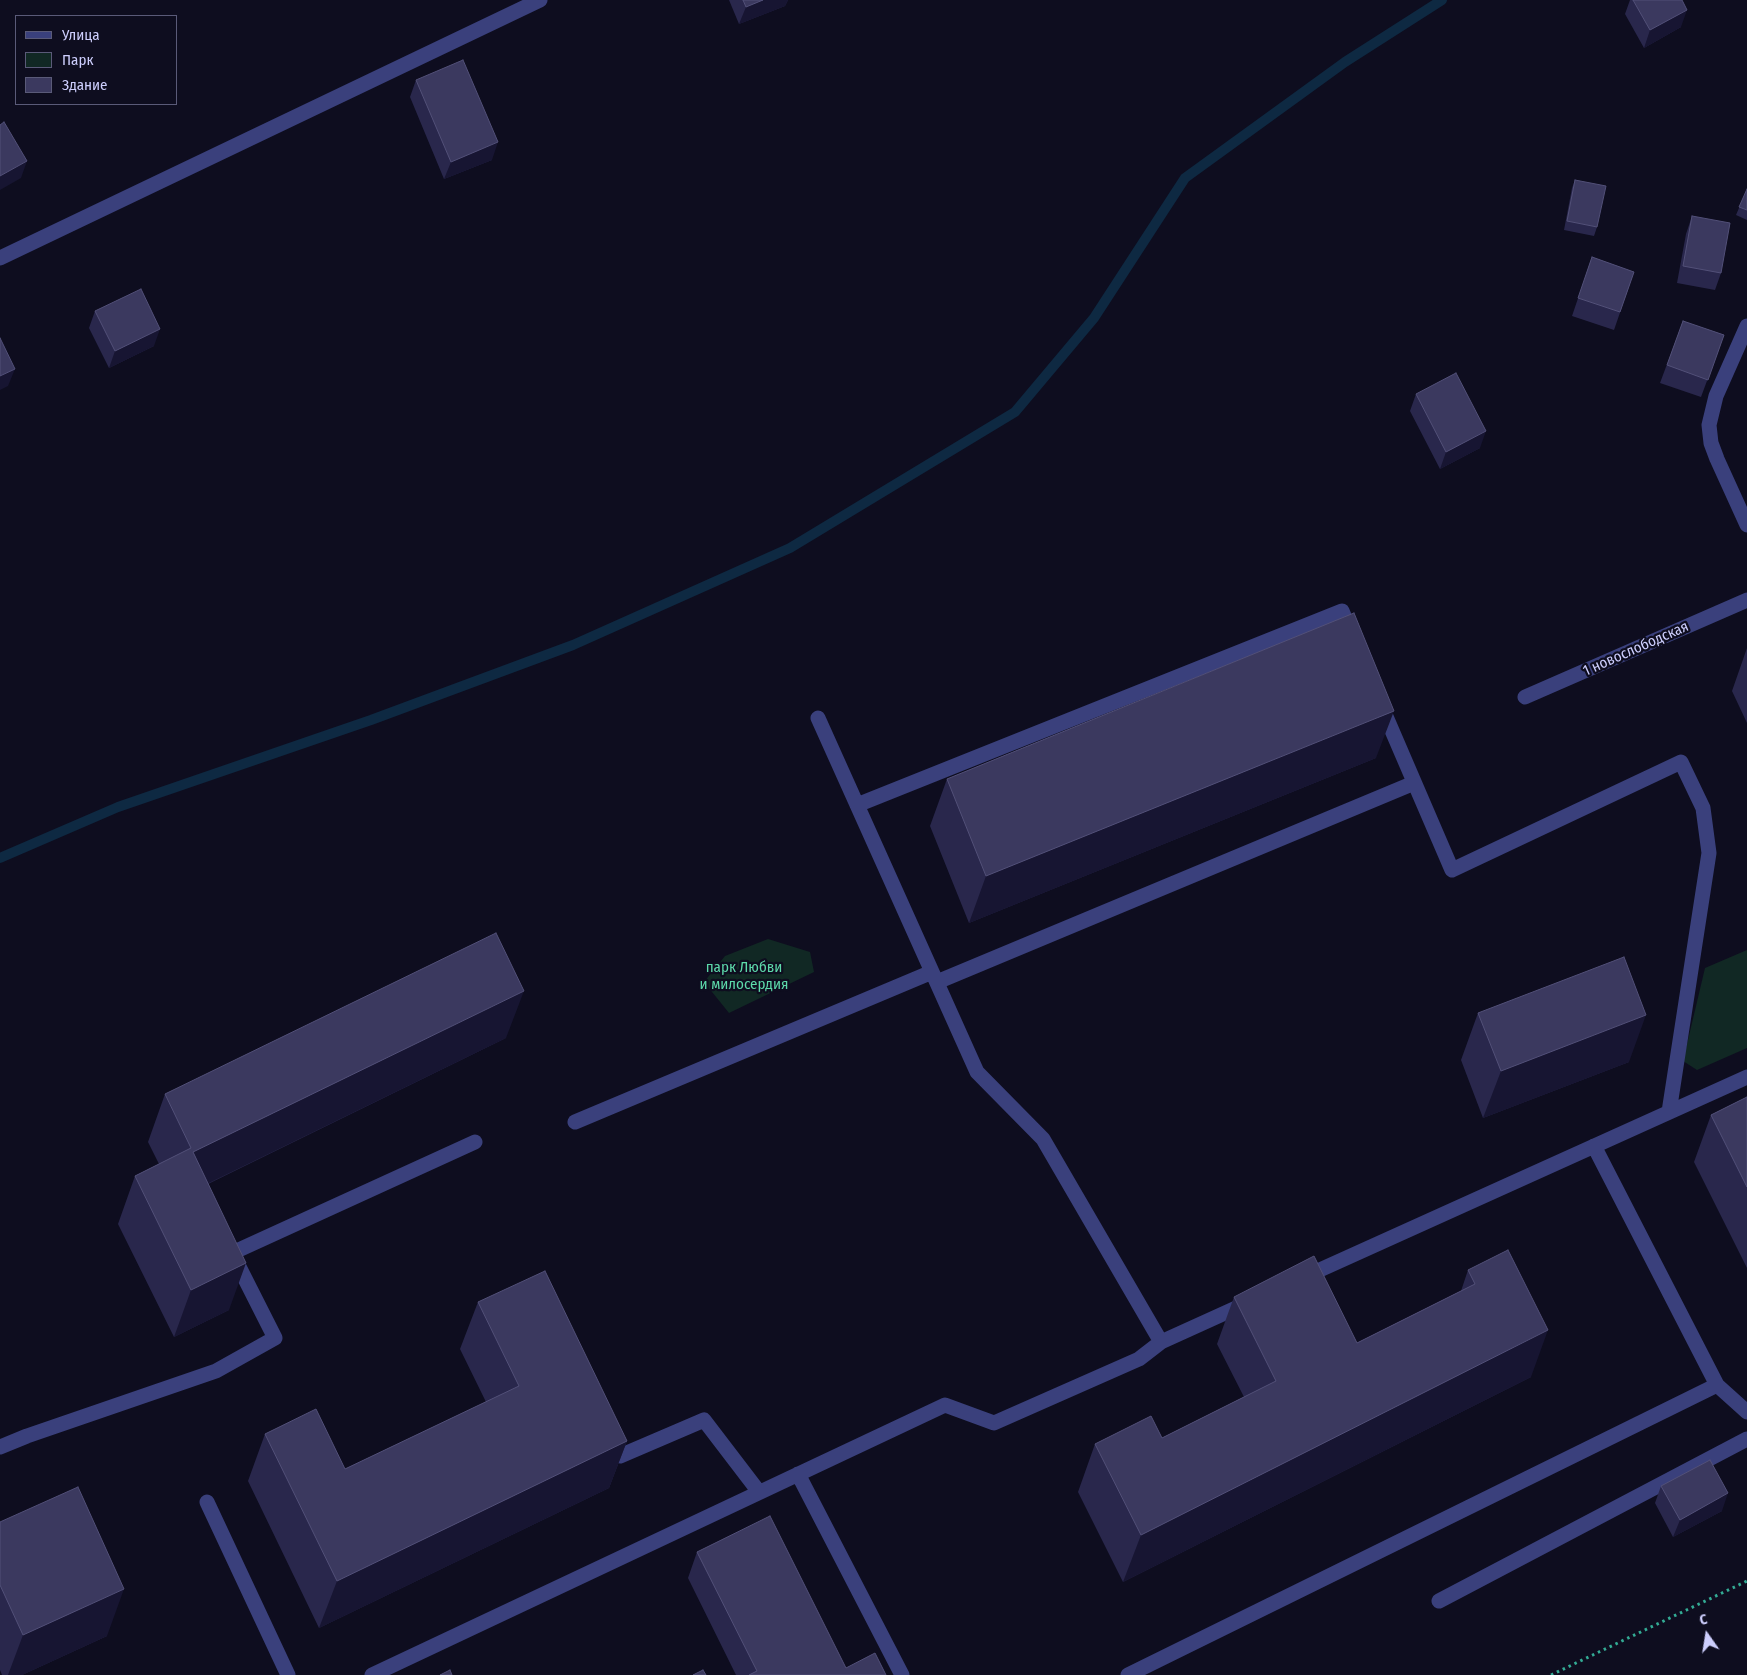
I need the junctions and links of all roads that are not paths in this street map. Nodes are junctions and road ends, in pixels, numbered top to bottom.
1 (540, 0) edge
2 (0, 258) edge
3 (1747, 326) edge
4 (1747, 525) edge
5 (1747, 600) edge
6 (1357, 647) edge
7 (1376, 692) edge
8 (1525, 697) dead end
9 (818, 718) dead end
10 (1414, 783) junction
11 (857, 805) junction
12 (935, 977) junction
13 (1747, 1077) edge
14 (1669, 1112) junction
15 (575, 1122) dead end
16 (476, 1142) dead end
17 (1594, 1146) junction
18 (1287, 1285) edge
19 (1260, 1297) edge
20 (1161, 1342) junction
21 (1717, 1385) junction
22 (1747, 1412) edge
23 (608, 1431) edge
24 (1747, 1439) edge
25 (0, 1447) edge
26 (798, 1474) junction
27 (759, 1492) junction
28 (207, 1502) dead end
29 (1439, 1602) dead end
30 (288, 1675) edge
31 (372, 1675) edge
32 (902, 1675) edge
33 (1128, 1675) edge

1 - 2 street
3 - 4 street
5 - 8 street, 1 новослободская
6 - 11 street
7 - 10 street
9 - 11 street
10 - 12 street
10 - 14 street
11 - 12 street
12 - 15 street
12 - 20 street
13 - 14 street
14 - 17 street
16 - 25 street
17 - 18 street
17 - 21 street
19 - 20 street
20 - 26 street
21 - 22 street
21 - 33 street
23 - 27 street
24 - 29 street
26 - 27 street
26 - 32 street
27 - 31 street
28 - 30 street

